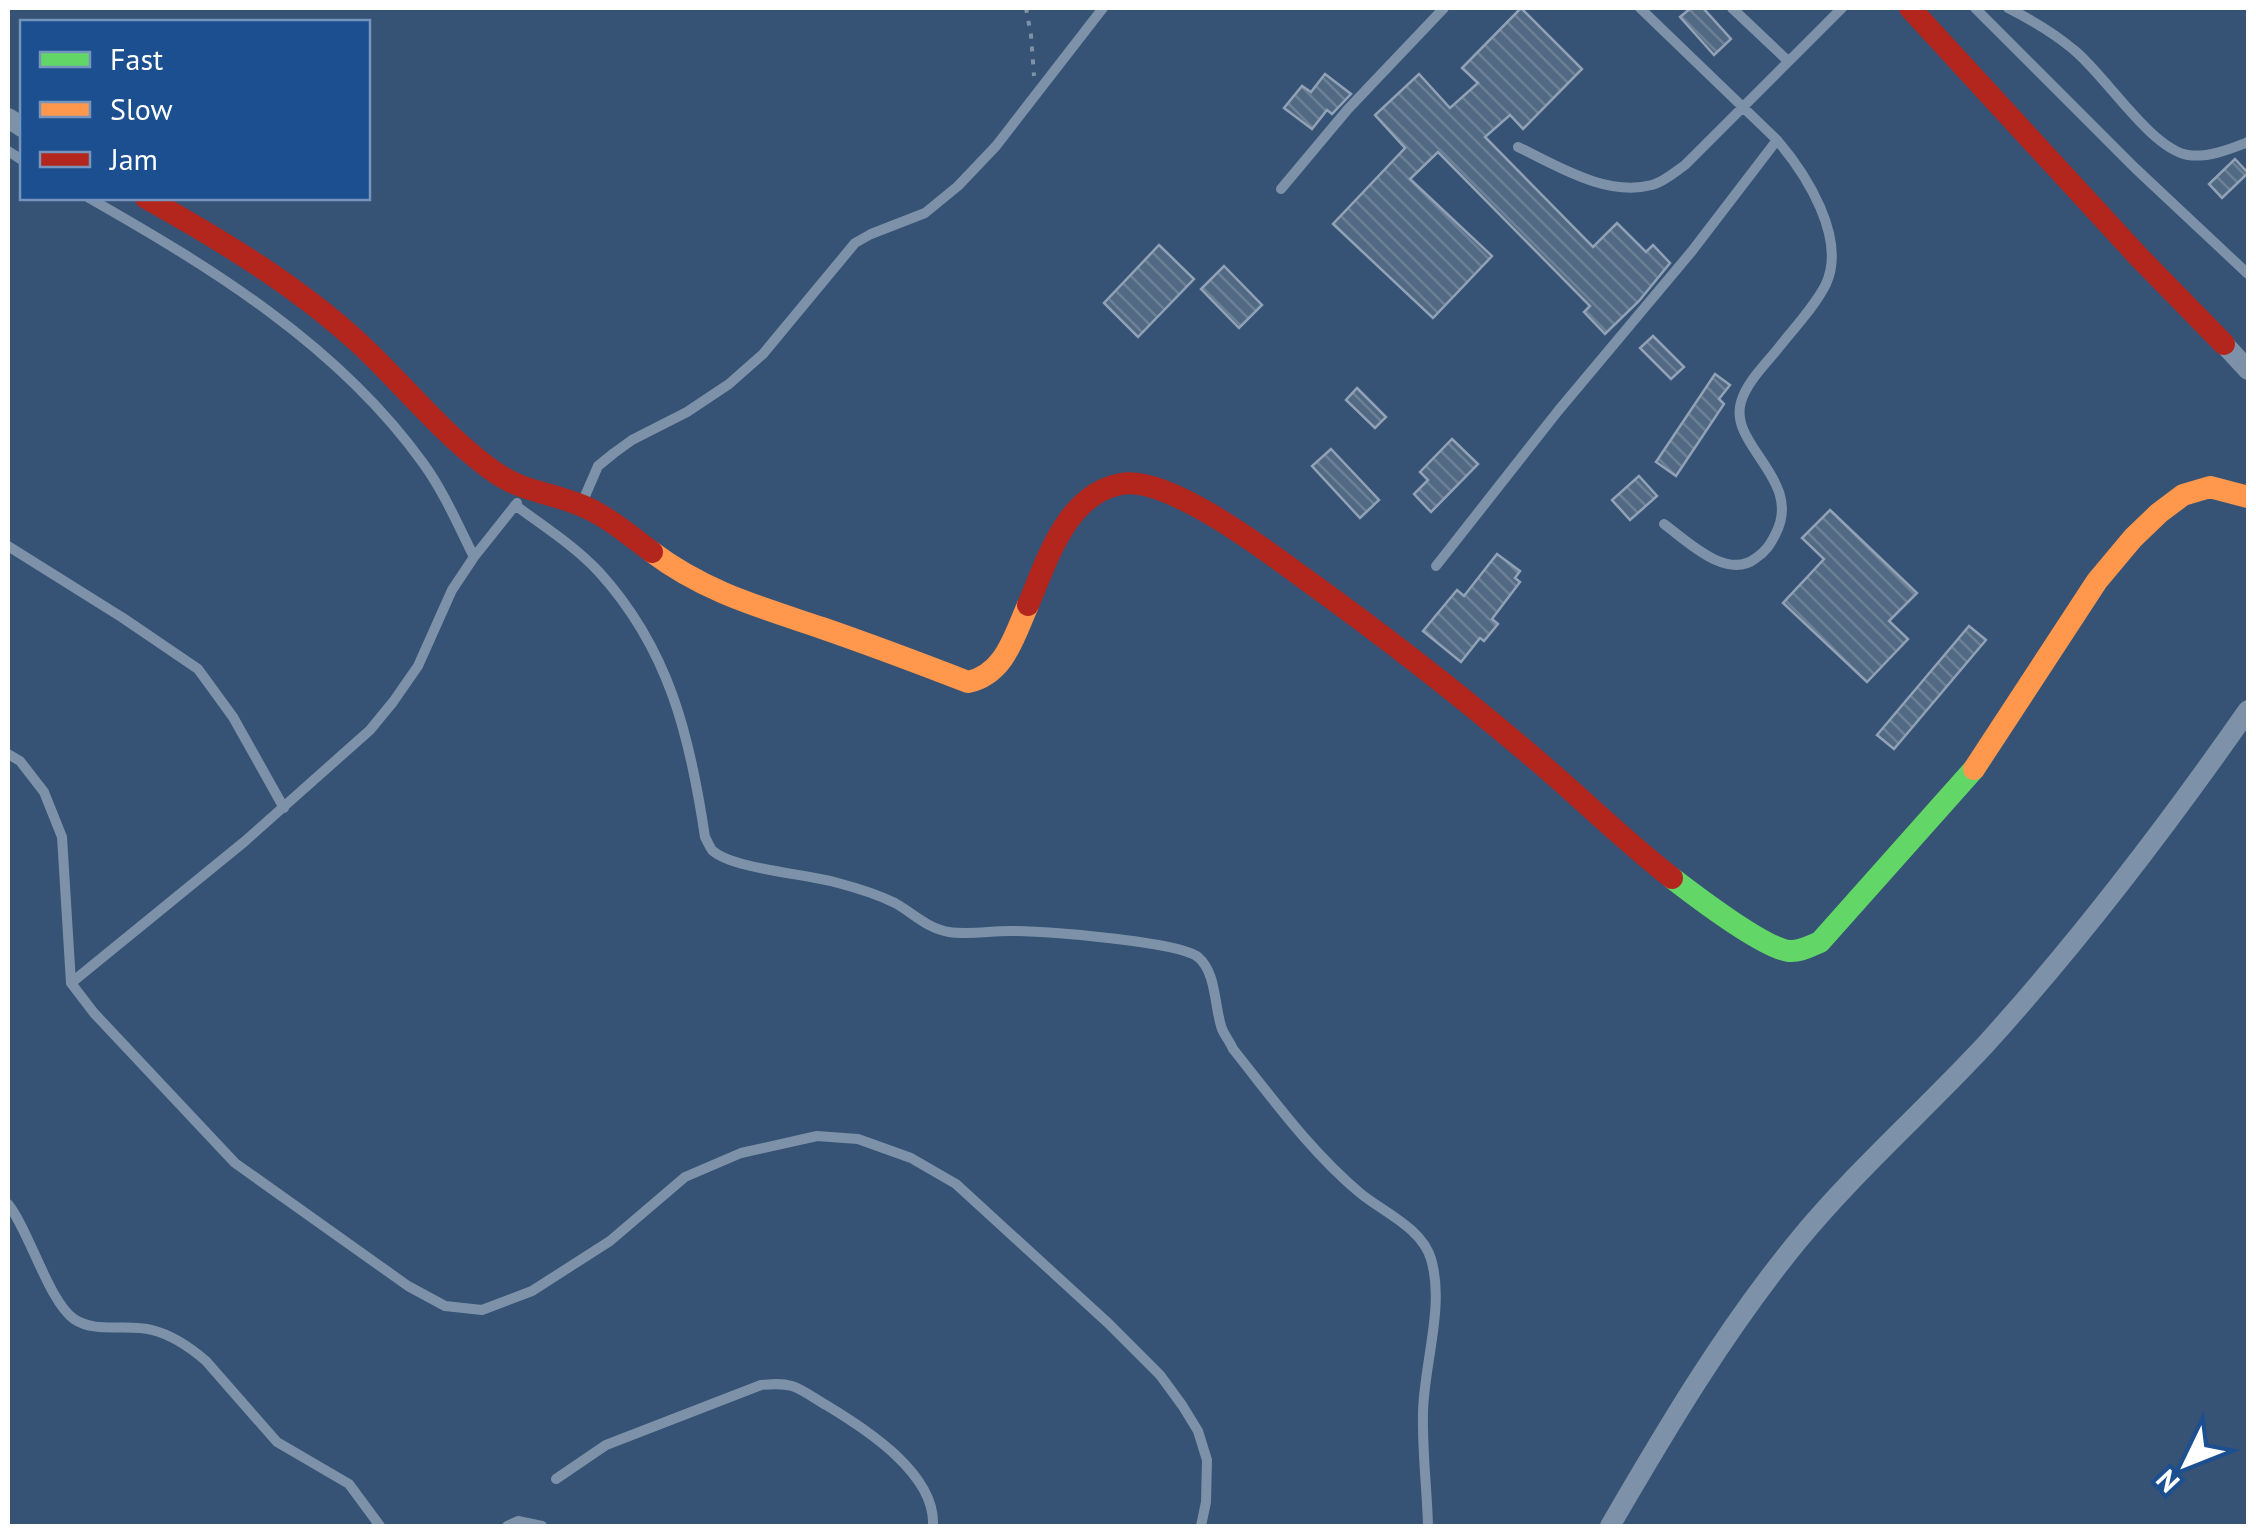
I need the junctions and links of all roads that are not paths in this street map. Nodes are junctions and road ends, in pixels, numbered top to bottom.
1 (1103, 8) edge
2 (1444, 8) edge
3 (1640, 8) edge
4 (1732, 8) edge
5 (1842, 8) edge
6 (1910, 8) edge
7 (1975, 8) edge
8 (2008, 8) edge
9 (1788, 62) junction
10 (1743, 108) junction
11 (1776, 140) junction
12 (2248, 142) edge
13 (1518, 147) dead end
14 (1281, 188) dead end
15 (91, 200) edge
16 (149, 200) edge
17 (2248, 274) edge
18 (2224, 344) joint
19 (2248, 370) edge
20 (2248, 497) edge
21 (521, 498) junction
22 (581, 505) junction
23 (1664, 524) dead end
24 (8, 546) edge
25 (474, 557) junction
26 (1436, 566) dead end
27 (2248, 710) edge
28 (8, 754) edge
29 (284, 808) junction
30 (71, 983) junction
31 (8, 1204) edge
32 (556, 1479) dead end
33 (380, 1526) edge
34 (506, 1526) edge
35 (542, 1526) edge
36 (933, 1526) edge
37 (1201, 1526) edge
38 (1428, 1526) edge
39 (1610, 1526) edge

1 - 22 lane
2 - 14 lane
3 - 10 lane
4 - 9 lane
5 - 9 lane
6 - 18 street
7 - 17 lane
8 - 12 lane
9 - 10 lane
10 - 11 lane
10 - 13 lane
11 - 23 lane
11 - 26 lane
15 - 25 lane
16 - 21 street
18 - 19 street
20 - 22 street
21 - 22 street
21 - 25 lane
21 - 38 lane
24 - 29 lane
25 - 29 lane
27 - 39 street
28 - 30 lane
29 - 30 lane
30 - 37 lane
31 - 33 lane
32 - 36 lane
34 - 35 lane

